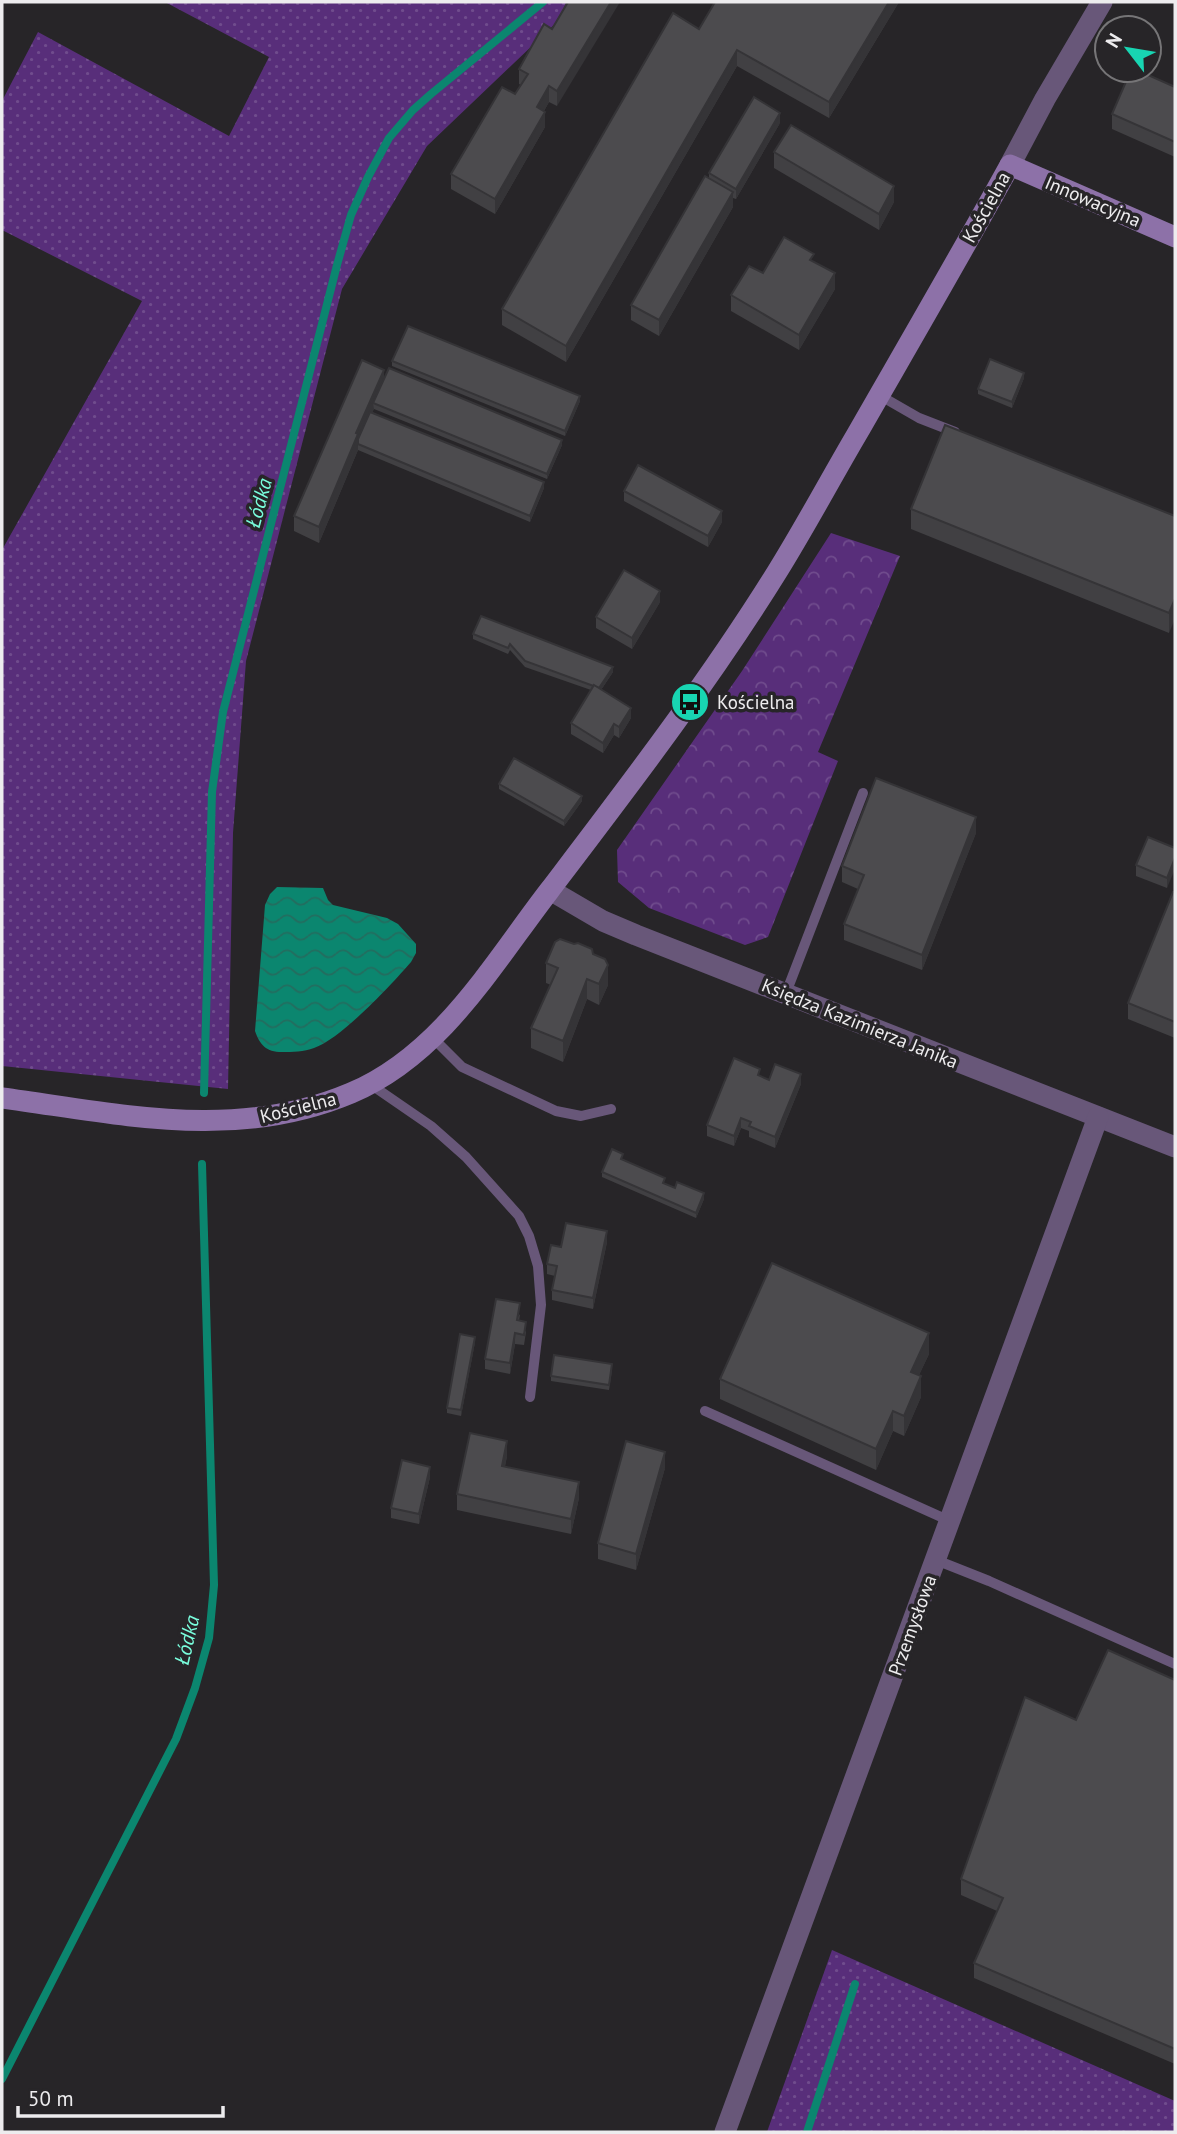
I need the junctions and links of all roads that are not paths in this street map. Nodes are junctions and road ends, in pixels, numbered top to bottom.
1 (1102, 2) edge
2 (1010, 165) junction
3 (1175, 237) edge
4 (879, 395) junction
5 (964, 435) edge
6 (863, 793) dead end
7 (550, 890) junction
8 (786, 993) junction
9 (433, 1038) junction
10 (370, 1084) junction
11 (2, 1098) edge
12 (611, 1109) dead end
13 (1098, 1117) junction
14 (1175, 1147) edge
15 (530, 1397) dead end
16 (705, 1411) dead end
17 (950, 1521) junction
18 (936, 1560) junction
19 (1175, 1664) edge
20 (726, 2132) edge

1 - 2 street, Kościelna
2 - 3 street, Innowacyjna
2 - 4 street, Kościelna
4 - 5 lane
4 - 7 street, Kościelna
6 - 8 lane
7 - 8 street, Księdza Kazimierza Janika
7 - 9 street, Kościelna
8 - 13 street, Księdza Kazimierza Janika
9 - 10 street, Kościelna
9 - 12 lane
10 - 11 street, Kościelna
10 - 15 lane
13 - 14 street, Księdza Kazimierza Janika
13 - 17 street, Przemysłowa
16 - 17 lane
17 - 18 street, Przemysłowa
18 - 19 lane
18 - 20 street, Przemysłowa

